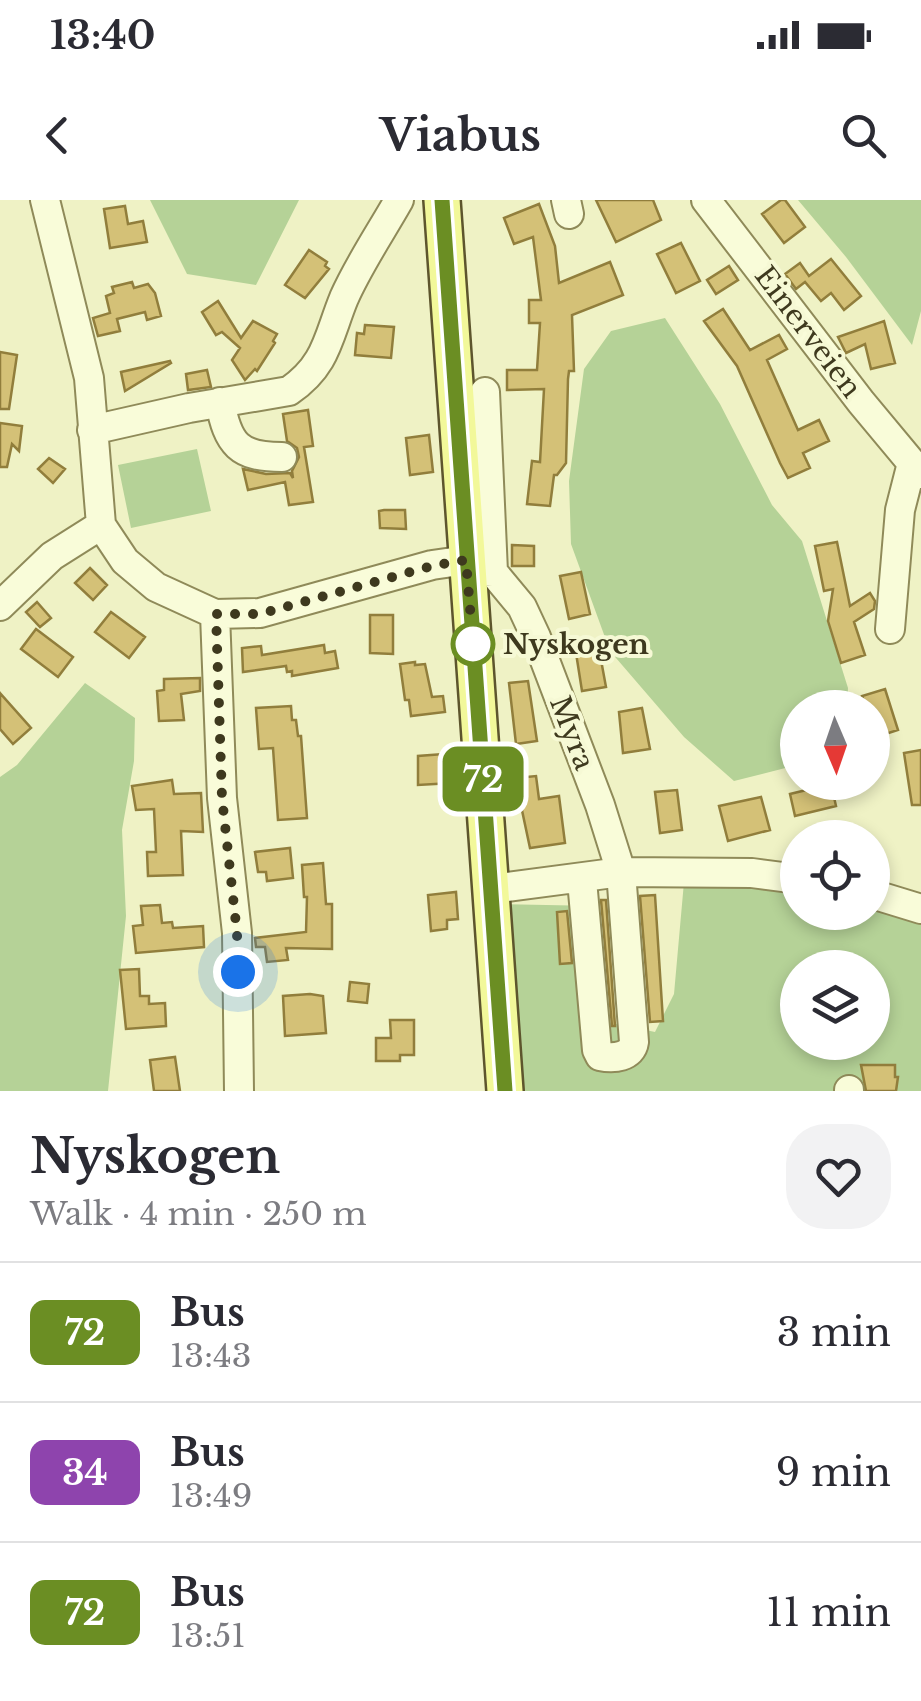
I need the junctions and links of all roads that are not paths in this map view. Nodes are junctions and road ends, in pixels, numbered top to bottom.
1 (45, 200) edge
2 (399, 200) edge
3 (442, 200) edge
4 (706, 200) edge
5 (486, 392) dead end
6 (220, 402) junction
7 (92, 430) junction
8 (282, 458) dead end
9 (916, 468) edge
10 (102, 526) junction
11 (476, 567) junction
12 (0, 606) edge
13 (216, 614) junction
14 (890, 628) dead end
15 (621, 872) junction
16 (780, 877) edge
17 (582, 880) junction
18 (491, 889) junction
19 (890, 900) edge
20 (921, 909) edge
21 (239, 1091) edge
22 (505, 1091) edge

1 - 7 street
2 - 6 street
3 - 11 main road
4 - 9 street, Einerveien
5 - 11 street
6 - 7 street
6 - 8 street
7 - 10 street
9 - 14 street, Einerveien
10 - 12 street
10 - 13 street
11 - 13 street
11 - 15 street, Myra
11 - 18 main road
13 - 21 street
15 - 16 street
15 - 17 street
15 - 17 street, Myra
17 - 18 street
18 - 22 main road
19 - 20 street

